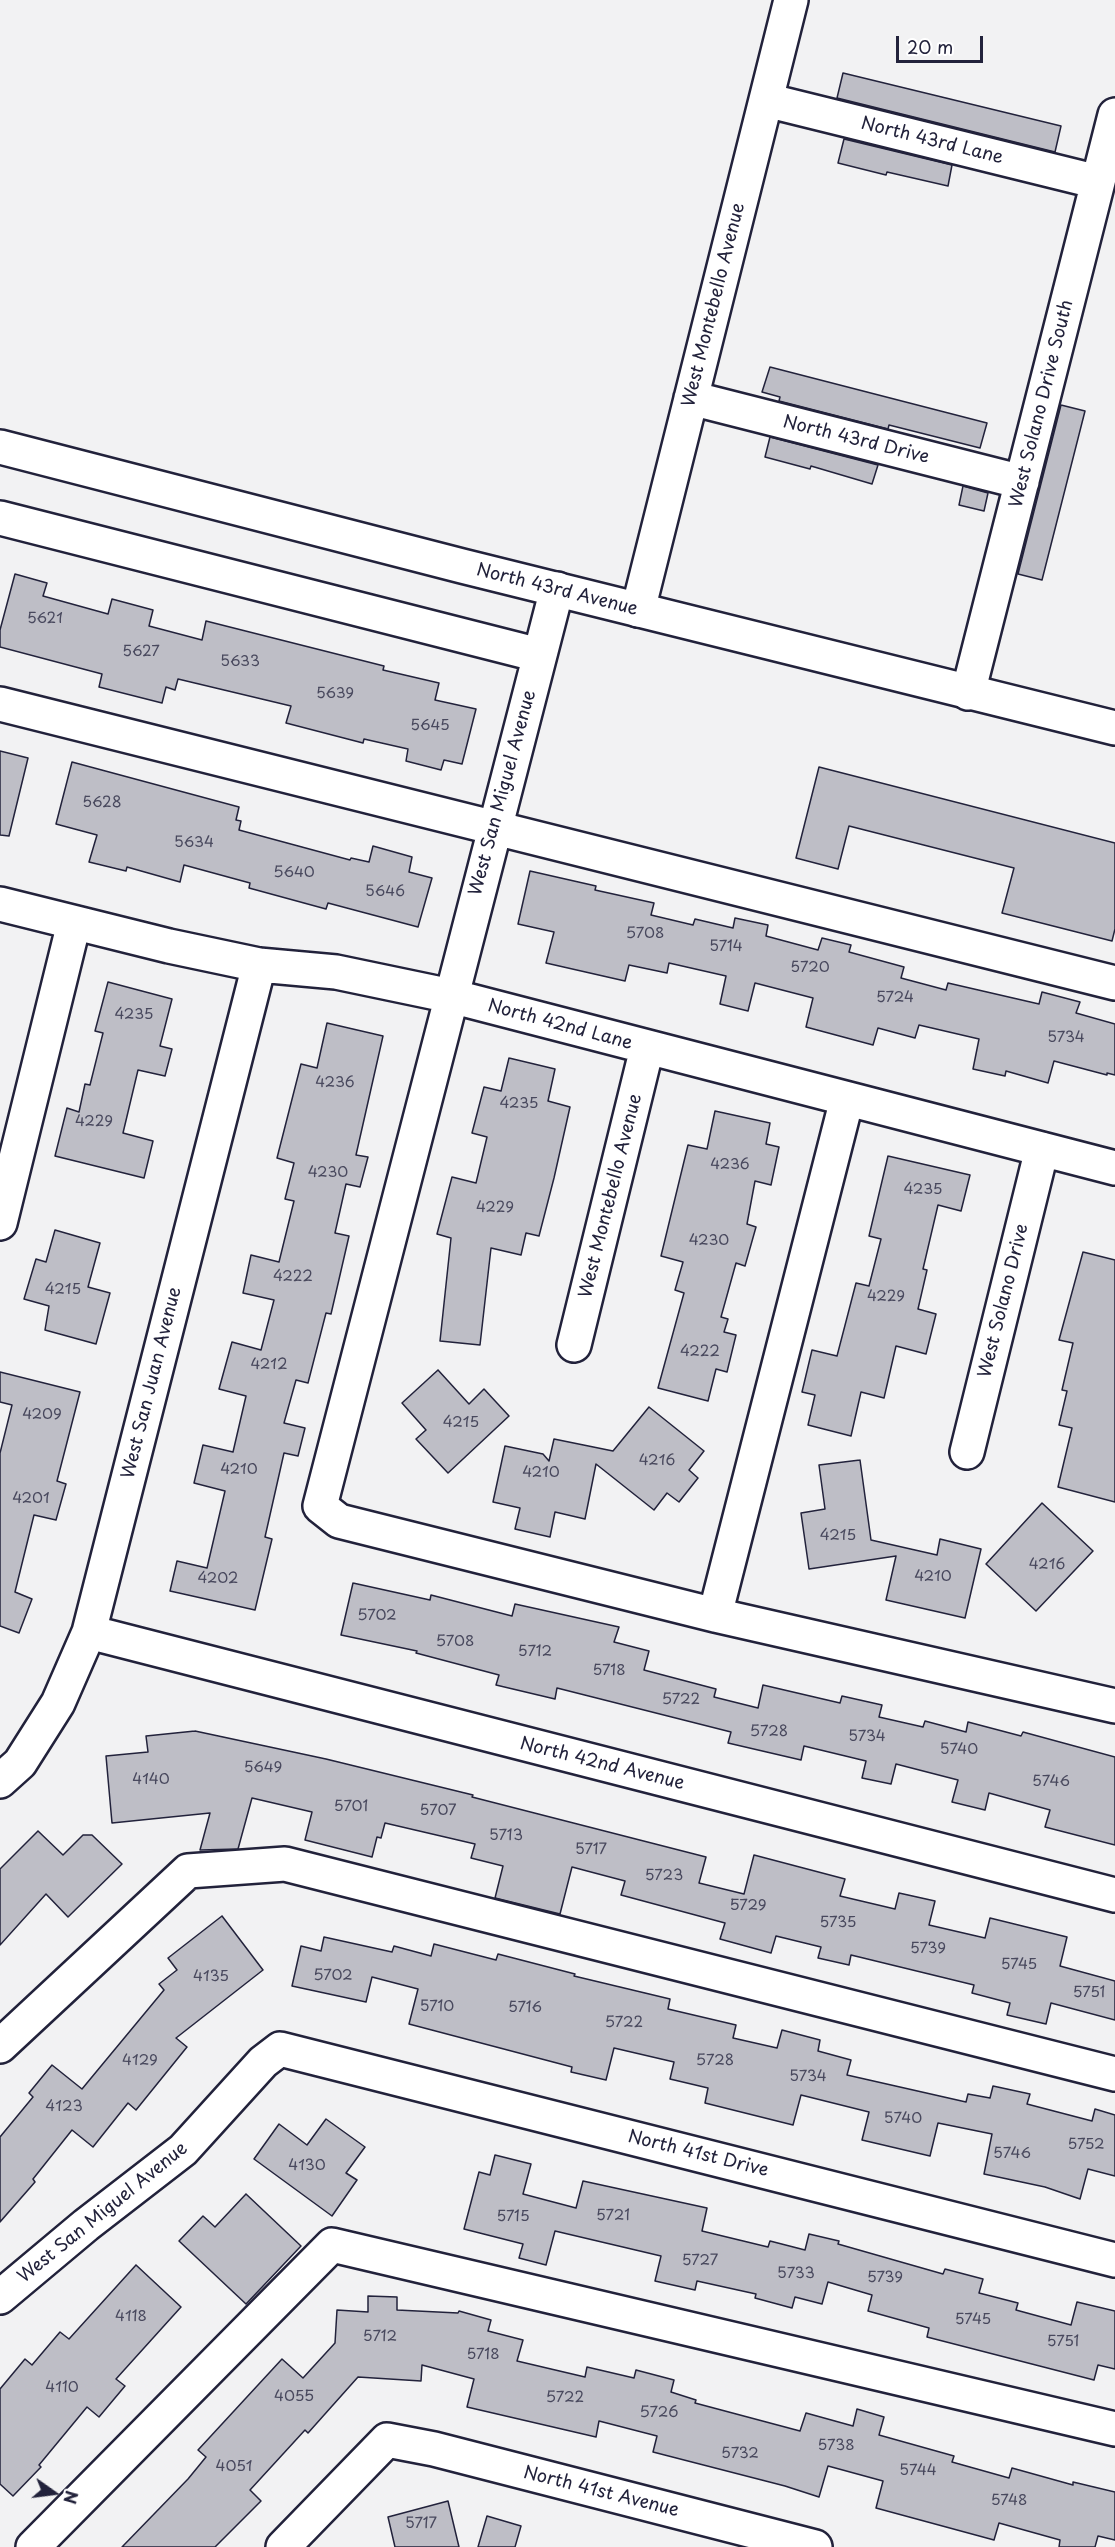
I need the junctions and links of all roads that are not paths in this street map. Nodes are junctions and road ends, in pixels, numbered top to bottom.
1 (791, 0) edge
2 (766, 100) junction
3 (1115, 115) edge
4 (1098, 182) junction
5 (691, 398) junction
6 (0, 447) edge
7 (1022, 482) junction
8 (0, 519) edge
9 (557, 590) junction
10 (638, 610) junction
11 (539, 655) junction
12 (968, 693) junction
13 (0, 704) edge
14 (1115, 728) edge
15 (494, 828) junction
16 (0, 904) edge
17 (74, 923) junction
18 (259, 965) junction
19 (1115, 983) edge
20 (451, 996) junction
21 (647, 1048) junction
22 (847, 1099) junction
23 (1042, 1149) junction
24 (1115, 1168) edge
25 (0, 1223) edge
26 (574, 1345) dead end
27 (967, 1452) dead end
28 (715, 1615) junction
29 (89, 1632) junction
30 (1115, 1706) edge
31 (0, 1781) edge
32 (1115, 1895) edge
33 (0, 2046) edge
34 (280, 2049) joint
35 (1115, 2074) edge
36 (1115, 2260) edge
37 (0, 2297) edge
38 (1115, 2429) edge
39 (33, 2547) edge
40 (283, 2547) edge
41 (815, 2547) edge

1 - 2 street, West Montebello Avenue
2 - 4 street, North 43rd Lane
2 - 5 street, West Montebello Avenue
3 - 4 street, West Solano Drive South
4 - 7 street, West Solano Drive South
5 - 7 street, North 43rd Drive
5 - 10 street, West Montebello Avenue
6 - 9 street, North 43rd Avenue
7 - 12 street, West Solano Drive South
8 - 11 street
9 - 10 street, North 43rd Avenue
9 - 11 street, West San Miguel Avenue
10 - 12 street, North 43rd Avenue
11 - 15 street, West San Miguel Avenue
12 - 14 street, North 43rd Avenue
13 - 15 street
15 - 19 street
15 - 20 street, West San Miguel Avenue
16 - 17 street, North 42nd Lane
17 - 18 street, North 42nd Lane
17 - 25 street
18 - 20 street, North 42nd Lane
18 - 29 street, West San Juan Avenue
20 - 21 street, North 42nd Lane
20 - 28 street, West San Miguel Avenue
21 - 22 street, North 42nd Lane
21 - 26 street, West Montebello Avenue
22 - 23 street, North 42nd Lane
22 - 28 street
23 - 24 street, North 42nd Lane
23 - 27 street, West Solano Drive
28 - 30 street
29 - 31 street, West San Juan Avenue
29 - 32 street, North 42nd Avenue
33 - 35 street
34 - 36 street, North 41st Drive
34 - 37 street, West San Miguel Avenue
38 - 39 street
40 - 41 street, North 41st Avenue

